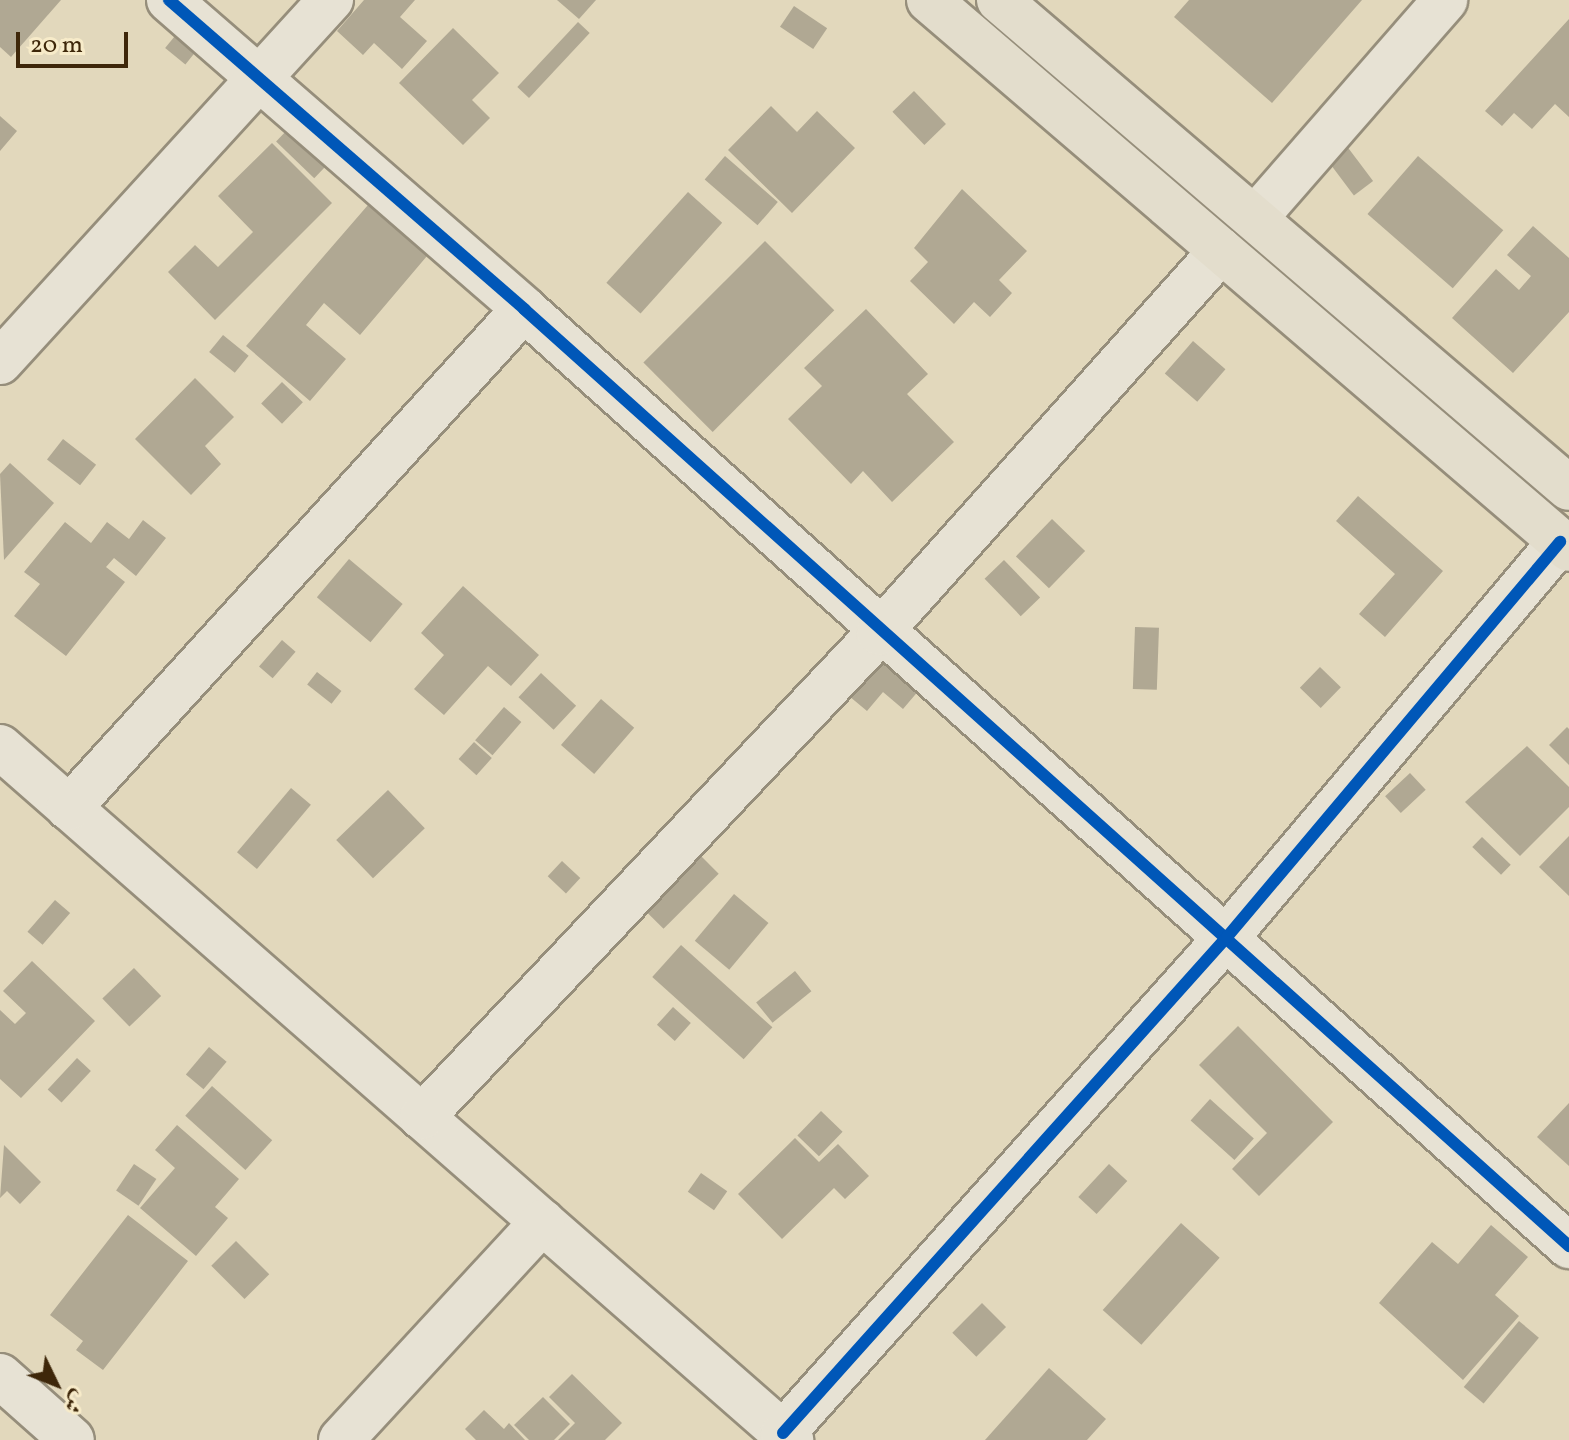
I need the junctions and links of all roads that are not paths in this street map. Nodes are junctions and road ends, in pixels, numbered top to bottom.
1 (169, 0) edge
2 (331, 0) edge
3 (929, 0) edge
4 (999, 0) edge
5 (1442, 1) edge
6 (261, 80) junction
7 (1256, 217) junction
8 (1221, 251) junction
9 (524, 309) junction
10 (0, 362) edge
11 (1569, 488) edge
12 (1565, 546) edge
13 (879, 633) junction
14 (0, 747) edge
15 (69, 808) junction
16 (1227, 937) junction
17 (422, 1117) junction
18 (542, 1222) junction
19 (1569, 1246) edge
20 (0, 1376) edge
21 (787, 1437) edge
22 (72, 1440) edge
23 (341, 1440) edge

1 - 6 street
2 - 6 street
3 - 8 main road
4 - 7 main road
5 - 7 street
6 - 9 street
6 - 10 street
7 - 11 main road
8 - 12 main road
8 - 13 street
9 - 13 street
9 - 15 street
12 - 16 street
13 - 16 street
13 - 17 street
14 - 15 street
15 - 17 street
16 - 19 street
16 - 21 street
17 - 18 street
18 - 21 street
18 - 23 street
20 - 22 street

